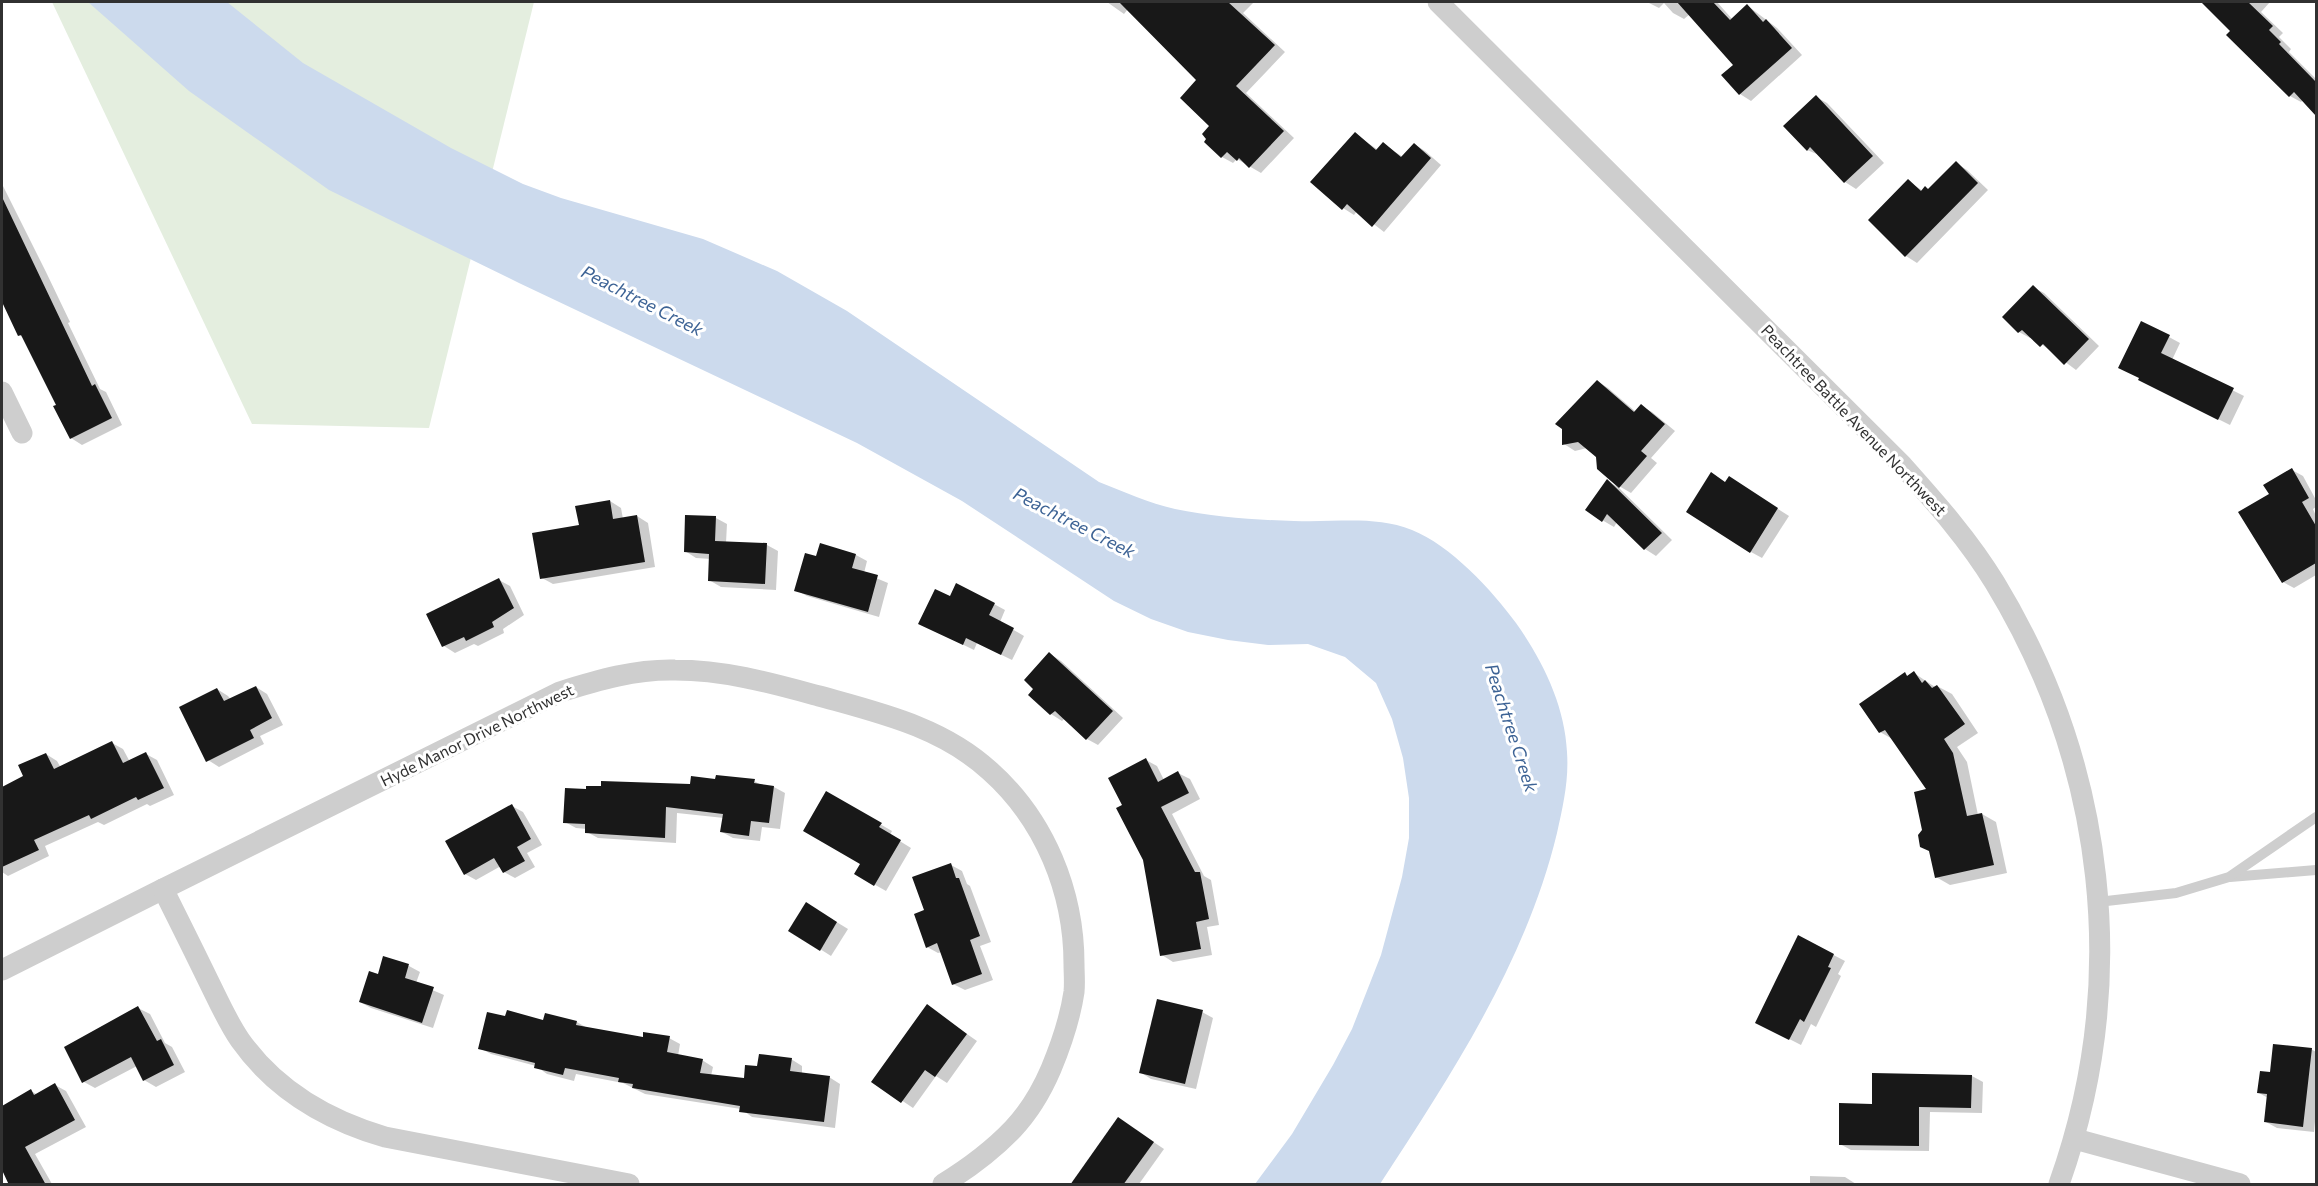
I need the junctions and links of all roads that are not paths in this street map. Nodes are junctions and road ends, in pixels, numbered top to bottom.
1 (1438, 2) edge
2 (2, 392) edge
3 (22, 433) dead end
4 (2316, 817) edge
5 (2316, 870) edge
6 (2229, 877) junction
7 (163, 889) junction
8 (2098, 902) junction
9 (2, 970) edge
10 (2075, 1139) junction
11 (629, 1185) edge
12 (944, 1185) edge
13 (2059, 1185) edge
14 (2240, 1185) edge

1 - 8 street, Peachtree Battle Avenue Northwest
2 - 3 street
4 - 6 lane
5 - 6 lane
6 - 8 lane
7 - 9 street, Hyde Manor Drive Northwest
7 - 11 street
7 - 12 street, Hyde Manor Drive Northwest
8 - 10 street, Peachtree Battle Avenue Northwest
10 - 13 street, Peachtree Battle Avenue Northwest
10 - 14 street

